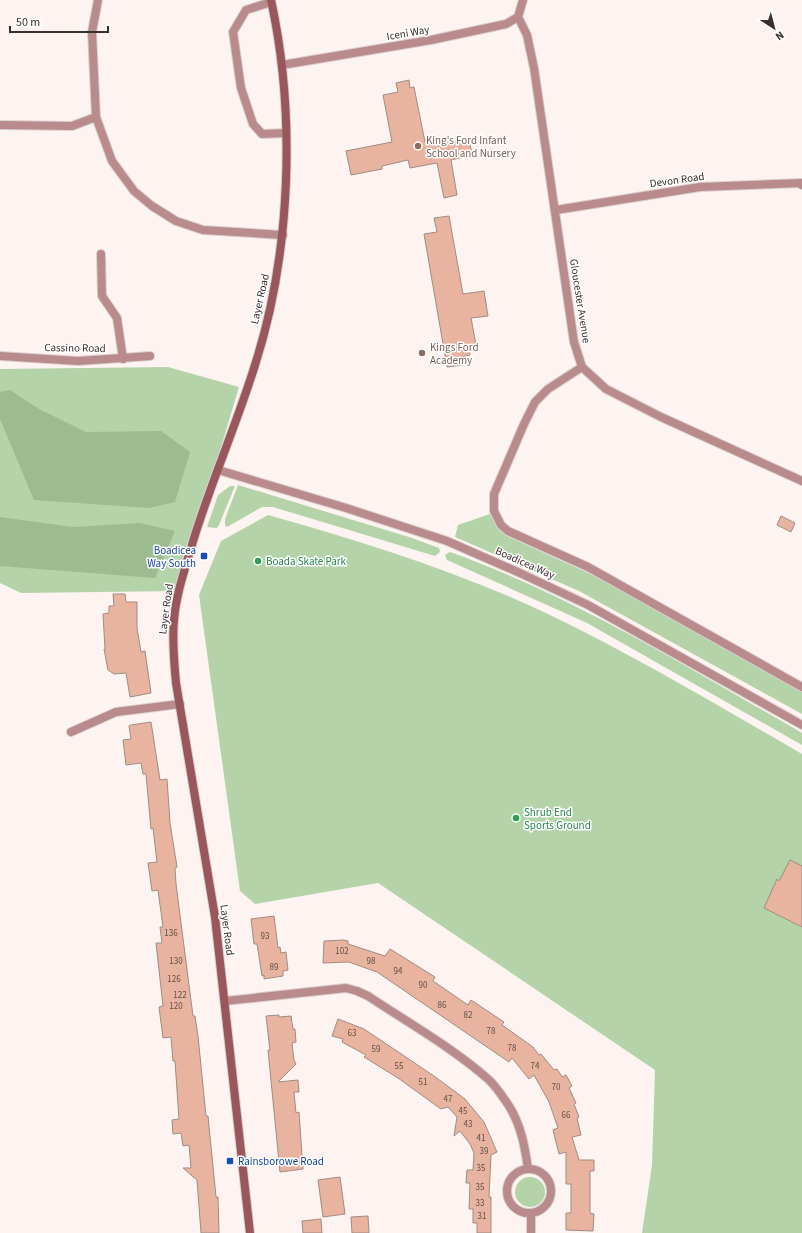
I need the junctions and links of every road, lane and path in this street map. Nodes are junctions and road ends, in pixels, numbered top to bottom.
1 (98, 0) edge
2 (523, 0) edge
3 (271, 1) edge
4 (518, 17) junction
5 (282, 65) junction
6 (96, 117) junction
7 (0, 125) edge
8 (286, 133) junction
9 (802, 185) edge
10 (556, 210) junction
11 (283, 235) junction
12 (101, 254) dead end
13 (0, 356) edge
14 (150, 356) dead end
15 (123, 359) junction
16 (582, 367) junction
17 (218, 470) junction
18 (802, 482) edge
19 (802, 687) edge
20 (180, 704) junction
21 (802, 725) edge
22 (71, 732) dead end
23 (225, 1000) junction
24 (528, 1169) junction
25 (532, 1213) junction
26 (250, 1233) edge
27 (531, 1233) edge

1 - 6 street
2 - 4 street
3 - 5 main road, Layer Road
3 - 8 street
4 - 5 street, Iceni Way
4 - 10 street, Gloucester Avenue
5 - 8 main road, Layer Road
6 - 7 street
6 - 11 street
8 - 11 main road, Layer Road
9 - 10 street, Devon Road
10 - 16 street, Gloucester Avenue
11 - 17 main road, Layer Road
12 - 15 street
13 - 15 street, Cassino Road
14 - 15 street, Cassino Road
16 - 18 street, Gloucester Avenue
16 - 19 street, Boadicea Way
17 - 20 main road, Layer Road
17 - 21 street, Boadicea Way
20 - 22 street
20 - 23 main road, Layer Road
23 - 24 street
23 - 26 main road, Layer Road
24 - 25 street
24 - 25 street
25 - 27 street

